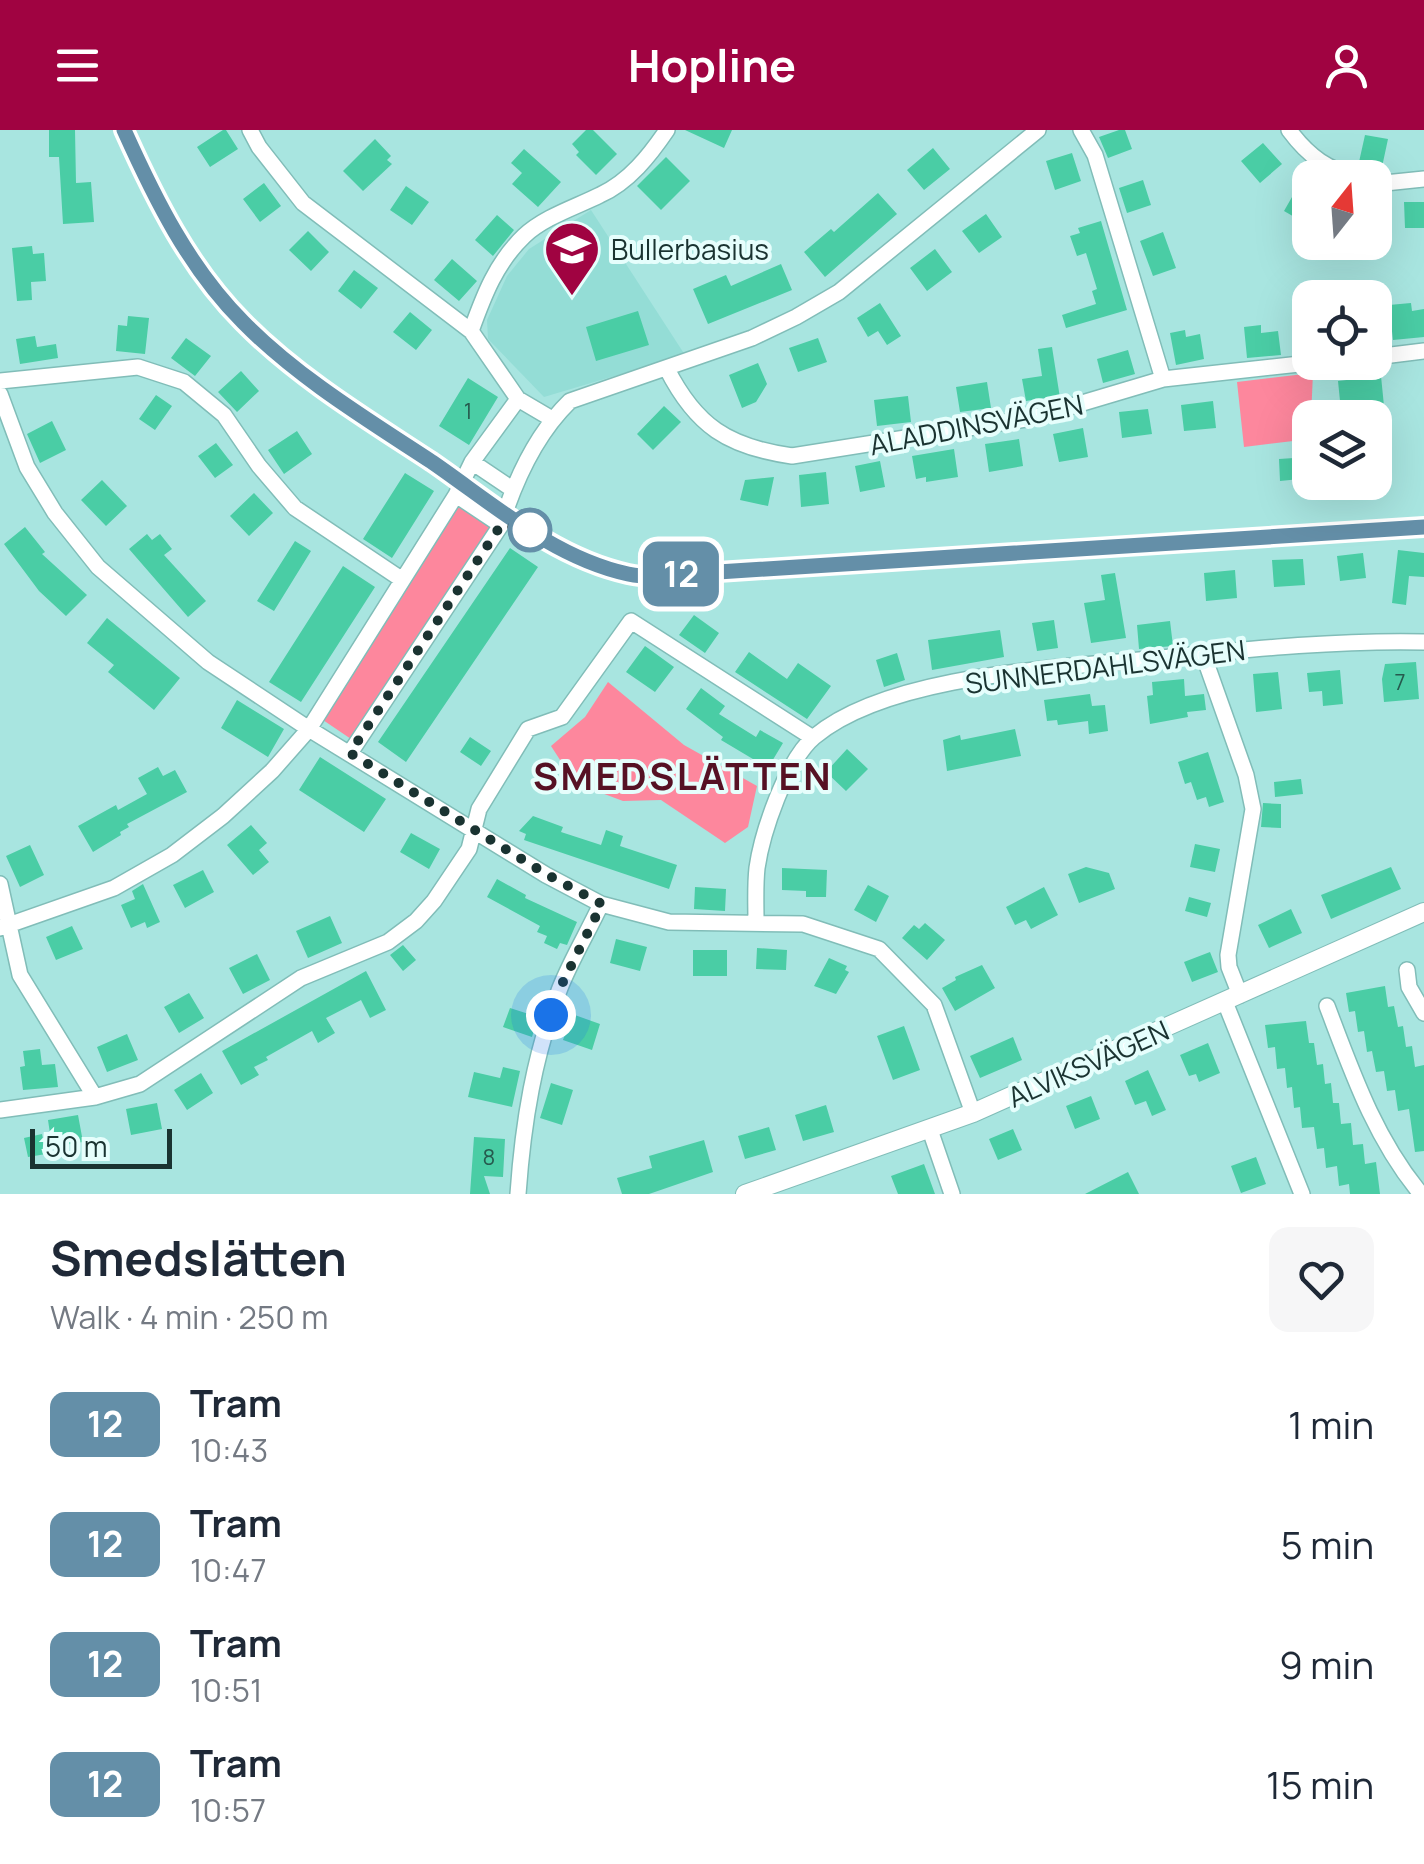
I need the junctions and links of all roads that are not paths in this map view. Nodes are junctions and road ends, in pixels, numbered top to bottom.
1 (250, 130) edge
2 (667, 130) edge
3 (1038, 130) edge
4 (1082, 130) edge
5 (1289, 130) edge
6 (1319, 160) edge
7 (1424, 179) edge
8 (1392, 182) edge
9 (471, 331) junction
10 (1424, 352) edge
11 (1392, 355) edge
12 (1292, 365) edge
13 (666, 369) junction
14 (1163, 379) junction
15 (0, 381) edge
16 (0, 394) edge
17 (518, 400) junction
18 (552, 419) junction
19 (472, 462) junction
20 (512, 488) junction
21 (456, 494) junction
22 (501, 525) junction
23 (401, 578) junction
24 (1424, 642) edge
25 (1203, 654) junction
26 (310, 729) junction
27 (812, 738) junction
28 (350, 753) junction
29 (476, 830) junction
30 (0, 884) edge
31 (602, 904) junction
32 (1424, 912) edge
33 (756, 922) junction
34 (4, 927) edge
35 (1407, 970) dead end
36 (1233, 998) junction
37 (1326, 1006) dead end
38 (1424, 1014) edge
39 (95, 1097) junction
40 (0, 1110) edge
41 (974, 1114) junction
42 (930, 1130) junction
43 (518, 1194) edge
44 (745, 1194) edge
45 (952, 1194) edge
46 (1302, 1194) edge
47 (1421, 1194) edge

1 - 9 street
2 - 9 street
3 - 13 street
4 - 14 street
5 - 6 street
7 - 8 street
9 - 17 street
10 - 11 street
12 - 14 street, ALADDINSVÄGEN
13 - 14 street, ALADDINSVÄGEN
13 - 18 street
15 - 23 street
16 - 26 street
17 - 18 street
17 - 19 street
18 - 20 street
19 - 20 street
19 - 21 street
20 - 22 street
21 - 22 street
21 - 23 street
22 - 28 street
23 - 26 street
24 - 25 street, SUNNERDAHLSVÄGEN
25 - 27 street, SUNNERDAHLSVÄGEN
25 - 36 street
26 - 28 street
26 - 34 street
27 - 29 street
27 - 33 street, SUNNERDAHLSVÄGEN
28 - 29 street
29 - 31 street
29 - 39 street
30 - 34 street
31 - 33 street
31 - 43 street
32 - 36 street, ALVIKSVÄGEN
33 - 41 street
34 - 39 street
35 - 38 street
36 - 41 street, ALVIKSVÄGEN
36 - 46 street
37 - 47 street
39 - 40 street
41 - 42 street, ALVIKSVÄGEN
42 - 44 street, ALVIKSVÄGEN
42 - 45 street

